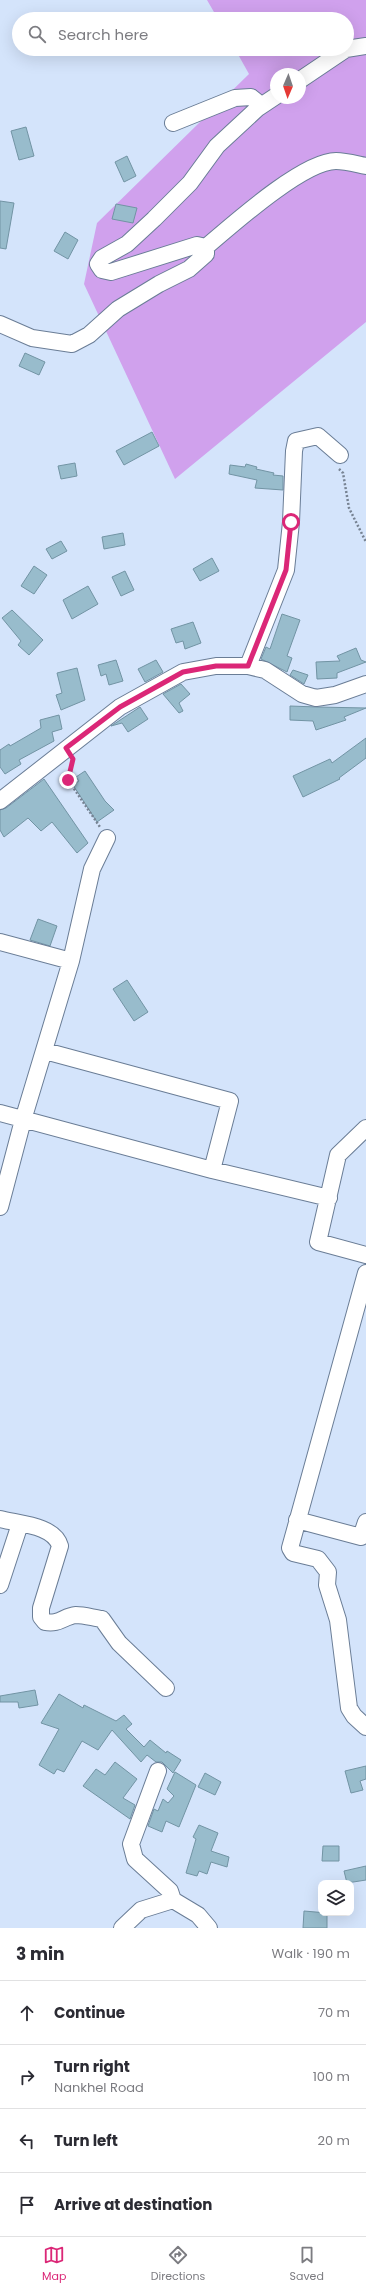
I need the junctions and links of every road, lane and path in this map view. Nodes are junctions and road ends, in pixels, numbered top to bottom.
1 (366, 46) edge
2 (354, 48) edge
3 (336, 56) edge
4 (306, 76) edge
5 (270, 100) edge
6 (258, 108) junction
7 (173, 122) dead end
8 (366, 166) edge
9 (206, 247) junction
10 (0, 324) edge
11 (337, 459) joint
12 (366, 542) edge
13 (248, 666) junction
14 (366, 684) edge
15 (66, 748) junction
16 (0, 801) edge
17 (107, 838) joint
18 (0, 942) edge
19 (71, 961) junction
20 (45, 1051) junction
21 (0, 1113) edge
22 (23, 1120) junction
23 (366, 1128) edge
24 (212, 1170) junction
25 (2, 1191) edge
26 (329, 1198) junction
27 (0, 1207) edge
28 (366, 1256) edge
29 (366, 1273) edge
30 (363, 1298) edge
31 (0, 1519) edge
32 (297, 1520) junction
33 (366, 1522) edge
34 (20, 1524) junction
35 (0, 1585) edge
36 (166, 1688) dead end
37 (366, 1727) edge
38 (158, 1771) dead end
39 (173, 1900) junction
40 (122, 1928) edge
41 (209, 1928) edge

1 - 2 street
3 - 4 street
5 - 6 street
6 - 7 street
6 - 9 street
8 - 9 street
9 - 10 street
11 - 12 path
11 - 13 street
13 - 14 street
13 - 15 street
15 - 16 street
15 - 17 path
17 - 19 street
18 - 19 street
19 - 20 street
20 - 22 street
20 - 24 street
21 - 22 street
22 - 24 street
22 - 25 street
23 - 26 street
24 - 26 street
25 - 27 street
26 - 28 street
29 - 30 street
30 - 32 street
31 - 34 street
32 - 33 street
32 - 37 street
34 - 35 street
34 - 36 street
38 - 39 street
39 - 40 street
39 - 41 street

